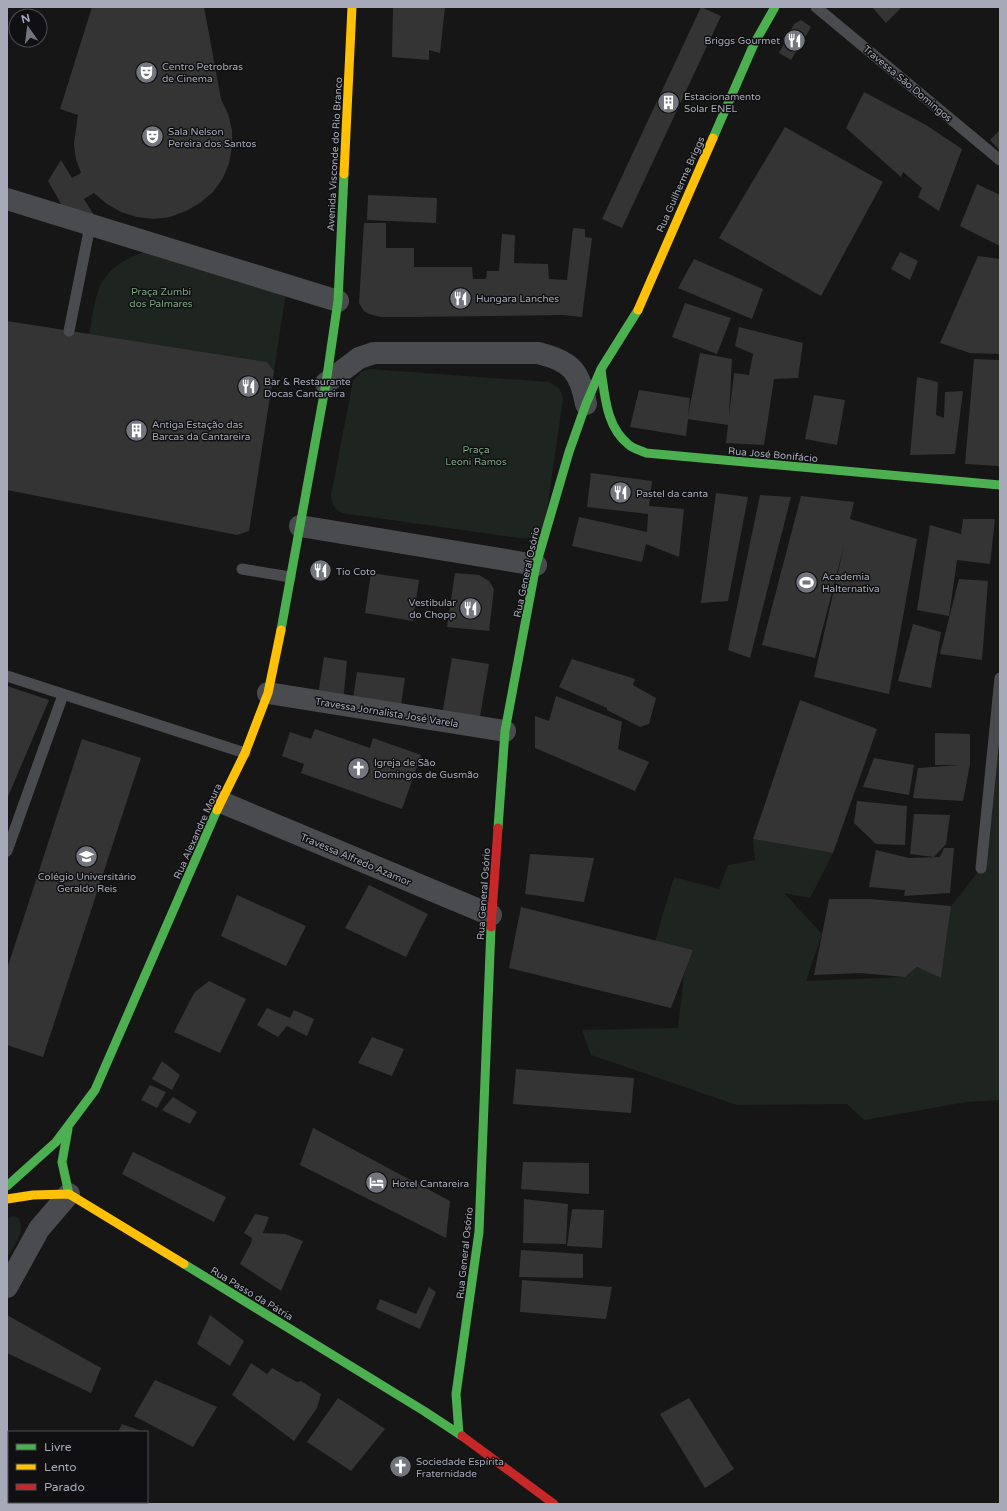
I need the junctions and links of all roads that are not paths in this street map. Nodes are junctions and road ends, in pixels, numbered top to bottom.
1 (352, 7) edge
2 (776, 7) edge
3 (816, 7) edge
4 (1000, 160) edge
5 (7, 199) edge
6 (90, 226) junction
7 (338, 301) junction
8 (69, 331) dead end
9 (601, 368) junction
10 (326, 383) junction
11 (586, 404) junction
12 (1000, 485) edge
13 (300, 526) junction
14 (536, 565) junction
15 (242, 569) dead end
16 (290, 576) junction
17 (7, 676) edge
18 (1000, 678) edge
19 (268, 693) junction
20 (63, 695) junction
21 (505, 731) junction
22 (245, 753) junction
23 (222, 802) junction
24 (7, 851) edge
25 (981, 868) dead end
26 (492, 915) junction
27 (68, 1129) junction
28 (7, 1186) edge
29 (69, 1194) junction
30 (7, 1199) edge
31 (7, 1287) edge
32 (437, 1404) dead end
33 (424, 1411) junction
34 (459, 1434) junction
35 (554, 1504) edge

1 - 7 street, Avenida Visconde do Rio Branco
2 - 9 street, Rua Guilherme Briggs
3 - 4 lane, Travessa São Domingos
5 - 6 street
6 - 7 street
6 - 8 lane
7 - 10 street
9 - 11 street, Rua General Osório
9 - 12 street, Rua José Bonifácio
10 - 11 street
10 - 13 street
11 - 14 street, Rua General Osório
13 - 14 street
13 - 16 street, Rua Alexandre Moura
14 - 21 street, Rua General Osório
15 - 16 lane
16 - 19 street, Rua Alexandre Moura
17 - 20 lane
18 - 25 lane
19 - 21 street, Travessa Jornalista José Varela
19 - 22 street, Rua Alexandre Moura
20 - 22 lane
20 - 24 lane
21 - 26 street, Rua General Osório
22 - 23 street, Rua Alexandre Moura
23 - 26 street, Travessa Alfredo Azamor
23 - 27 street, Rua Alexandre Moura
26 - 34 street, Rua General Osório
27 - 28 street
27 - 29 street
29 - 30 street
29 - 31 street
29 - 33 street, Rua Passo da Pátria
32 - 33 street
33 - 34 street, Rua Passo da Pátria
34 - 35 street, Rua Passo da Pátria

